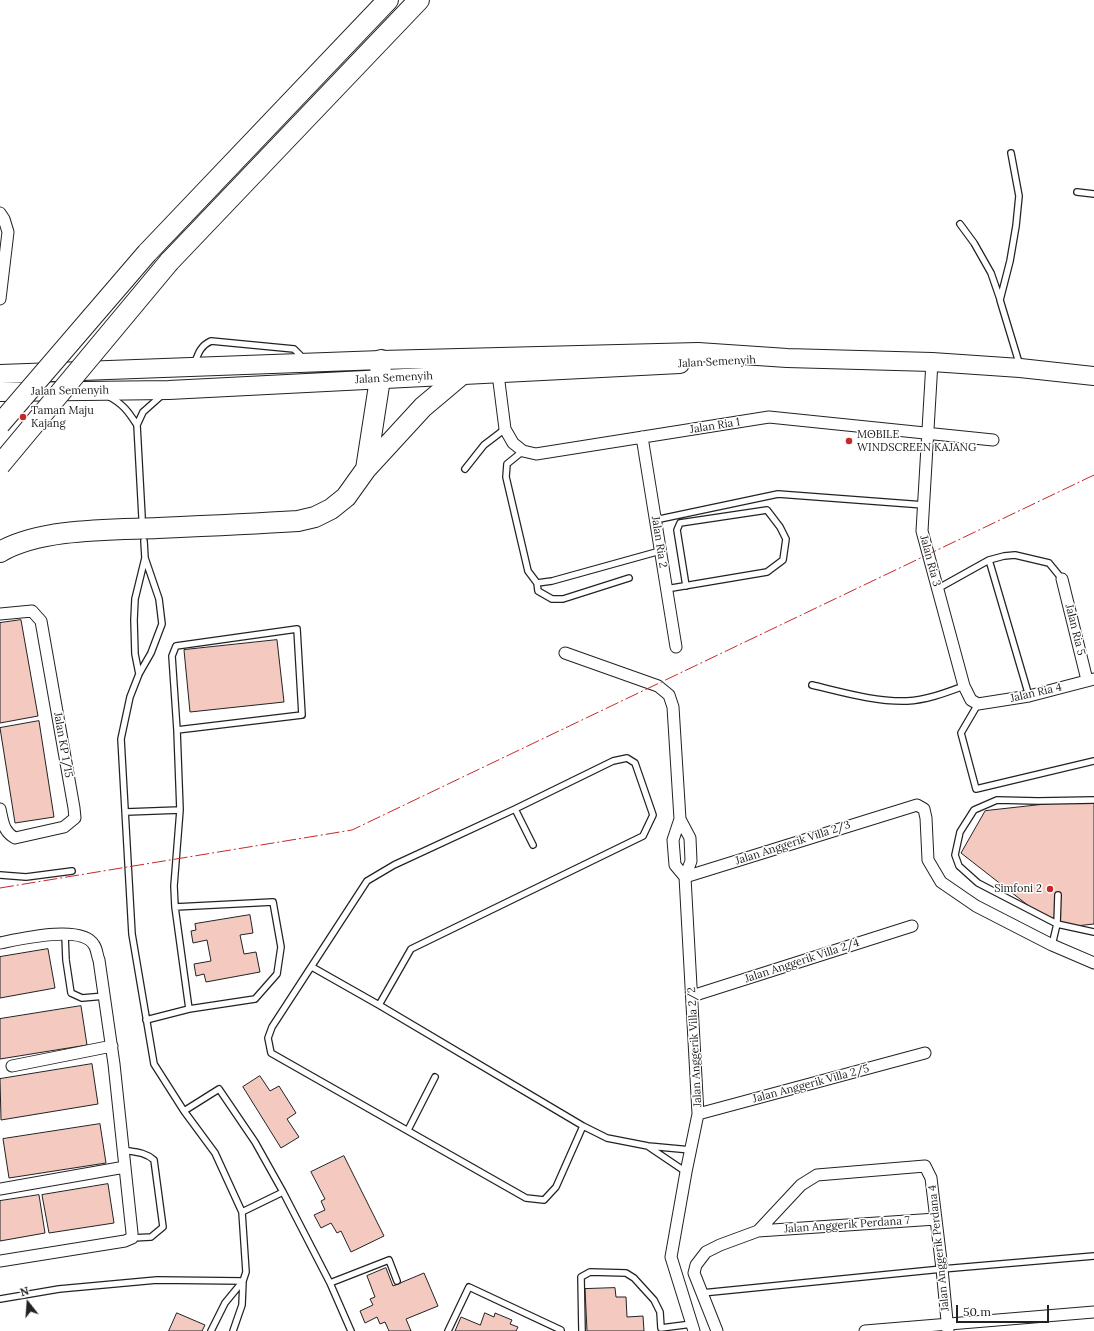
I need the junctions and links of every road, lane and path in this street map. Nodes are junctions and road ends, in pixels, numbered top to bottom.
1 (388, 0) edge
2 (419, 0) edge
3 (1011, 153) dead end
4 (1077, 192) dead end
5 (1094, 194) edge
6 (0, 214) edge
7 (960, 224) dead end
8 (2, 268) edge
9 (0, 299) edge
10 (1000, 300) junction
11 (787, 358) junction
12 (932, 362) junction
13 (302, 363) junction
14 (194, 367) junction
15 (1020, 368) junction
16 (152, 369) junction
17 (380, 370) junction
18 (0, 374) edge
19 (498, 374) junction
20 (461, 375) junction
21 (1094, 376) edge
22 (161, 390) junction
23 (96, 391) junction
24 (0, 392) edge
25 (0, 424) edge
26 (137, 425) junction
27 (505, 429) junction
28 (927, 432) junction
29 (642, 437) junction
30 (993, 440) dead end
31 (523, 451) junction
32 (0, 466) edge
33 (366, 469) junction
34 (465, 469) dead end
35 (924, 505) junction
36 (142, 517) dead end
37 (655, 520) junction
38 (144, 541) dead end
39 (660, 551) junction
40 (0, 552) edge
41 (145, 558) junction
42 (990, 560) junction
43 (629, 578) dead end
44 (1062, 579) joint
45 (537, 583) junction
46 (686, 586) junction
47 (666, 589) junction
48 (937, 589) junction
49 (0, 614) edge
50 (676, 647) dead end
51 (565, 653) dead end
52 (139, 674) junction
53 (1090, 679) edge
54 (812, 685) dead end
55 (964, 686) junction
56 (1029, 696) junction
57 (978, 704) junction
58 (177, 730) junction
59 (1094, 761) edge
60 (1094, 800) edge
61 (0, 809) edge
62 (515, 809) junction
63 (180, 810) junction
64 (126, 812) junction
65 (680, 819) junction
66 (533, 844) dead end
67 (72, 871) dead end
68 (0, 875) edge
69 (685, 877) junction
70 (1058, 895) dead end
71 (175, 907) junction
72 (1057, 924) junction
73 (912, 926) dead end
74 (1094, 932) edge
75 (66, 935) junction
76 (0, 943) edge
77 (1052, 945) junction
78 (1094, 962) edge
79 (312, 967) junction
80 (105, 996) junction
81 (692, 996) junction
82 (379, 1005) junction
83 (189, 1009) junction
84 (146, 1020) junction
85 (112, 1046) junction
86 (924, 1053) dead end
87 (12, 1066) dead end
88 (435, 1077) dead end
89 (184, 1111) junction
90 (698, 1114) junction
91 (582, 1126) junction
92 (408, 1130) junction
93 (648, 1146) junction
94 (123, 1150) junction
95 (691, 1150) junction
96 (125, 1167) junction
97 (686, 1172) junction
98 (0, 1189) edge
99 (283, 1192) junction
100 (242, 1212) junction
101 (936, 1219) junction
102 (758, 1231) junction
103 (132, 1238) junction
104 (1094, 1256) edge
105 (0, 1261) edge
106 (942, 1269) junction
107 (243, 1280) junction
108 (397, 1281) dead end
109 (330, 1283) junction
110 (702, 1293) junction
111 (0, 1299) edge
112 (1094, 1312) edge
113 (693, 1328) edge
114 (948, 1328) edge
115 (661, 1330) edge
116 (211, 1331) edge
117 (233, 1331) edge
118 (351, 1331) edge
119 (448, 1331) edge
120 (561, 1331) edge
121 (582, 1331) edge
122 (717, 1331) edge
123 (865, 1331) edge

1 - 25 highway, bridge
2 - 32 highway, bridge
3 - 10 lane
4 - 5 lane
6 - 8 street
7 - 10 lane
8 - 9 street
10 - 15 lane
11 - 12 main road, Jalan Semenyih
11 - 17 main road, Jalan Semenyih
11 - 19 main road, Jalan Semenyih
12 - 15 main road, Jalan Semenyih
12 - 28 street, Jalan Ria 3
13 - 14 main road, Jalan Semenyih
13 - 14 lane
13 - 17 main road, Jalan Semenyih
14 - 16 main road, Jalan Semenyih
15 - 21 main road, Jalan Semenyih
16 - 18 main road, Jalan Semenyih
16 - 22 main road
17 - 20 main road, Jalan Semenyih
17 - 22 main road, Jalan Semenyih
17 - 33 highway
19 - 20 main road, Jalan Semenyih
19 - 27 street
20 - 33 highway
22 - 23 main road, Jalan Semenyih
22 - 26 lane
23 - 24 main road, Jalan Semenyih
23 - 26 lane
26 - 36 lane
27 - 31 street
27 - 34 lane
28 - 29 street, Jalan Ria 1
28 - 30 street, Jalan Ria 1
28 - 35 street, Jalan Ria 3
29 - 31 street, Jalan Ria 1
29 - 37 street, Jalan Ria 2
31 - 45 lane
33 - 40 highway
35 - 37 lane
35 - 48 street, Jalan Ria 3
37 - 39 street, Jalan Ria 2
38 - 41 lane
39 - 45 lane
39 - 47 street, Jalan Ria 2
41 - 52 lane
41 - 52 lane
42 - 44 lane
42 - 48 lane
42 - 56 lane
43 - 45 lane
44 - 53 street, Jalan Ria 5
46 - 46 lane
46 - 47 lane
47 - 50 street, Jalan Ria 2
48 - 55 street, Jalan Ria 3
49 - 61 street, Jalan KP 1/15
51 - 65 street, Jalan Anggerik Villa 2/2
52 - 64 lane
53 - 56 street, Jalan Ria 4
54 - 55 lane
55 - 57 street, Jalan Ria 3
56 - 57 street, Jalan Ria 4
57 - 59 lane
58 - 58 lane
58 - 63 lane
60 - 72 lane
62 - 66 lane
62 - 79 lane
62 - 82 lane
63 - 64 lane
63 - 71 lane
64 - 84 lane
65 - 69 street, Jalan Anggerik Villa 2/2
65 - 69 street, Jalan Anggerik Villa 2/2
67 - 68 lane
69 - 77 street, Jalan Anggerik Villa 2/3
69 - 81 street, Jalan Anggerik Villa 2/2
70 - 72 lane
71 - 83 lane
71 - 83 lane
72 - 74 lane
72 - 77 lane
73 - 81 street, Jalan Anggerik Villa 2/4
75 - 76 street
75 - 80 street
75 - 80 lane
77 - 78 street
79 - 82 lane
79 - 92 lane
80 - 85 street
81 - 90 street, Jalan Anggerik Villa 2/2
82 - 91 lane
83 - 84 lane
84 - 89 lane
85 - 87 street
85 - 94 street
86 - 90 street, Jalan Anggerik Villa 2/5
88 - 92 lane
89 - 99 lane
89 - 100 lane
90 - 95 street, Jalan Anggerik Villa 2/2
91 - 92 lane
91 - 93 lane
93 - 95 lane
93 - 97 lane
94 - 96 street
94 - 103 lane
95 - 97 street, Jalan Anggerik Villa 2/2
96 - 98 street
96 - 103 street
97 - 113 street, Jalan Anggerik Villa 2/2
99 - 100 lane
99 - 109 lane
100 - 107 lane
101 - 102 street, Jalan Anggerik Perdana 7
101 - 102 street, Jalan Anggerik Perdana 4
101 - 106 street, Jalan Anggerik Perdana 4
102 - 110 street
103 - 105 street
104 - 106 lane
106 - 110 lane
106 - 114 street, Jalan Anggerik Perdana 4
107 - 111 lane
107 - 116 lane
107 - 117 lane
108 - 109 lane
109 - 118 lane
110 - 122 street
112 - 114 street
113 - 115 lane
114 - 123 street
115 - 121 lane
119 - 120 lane

